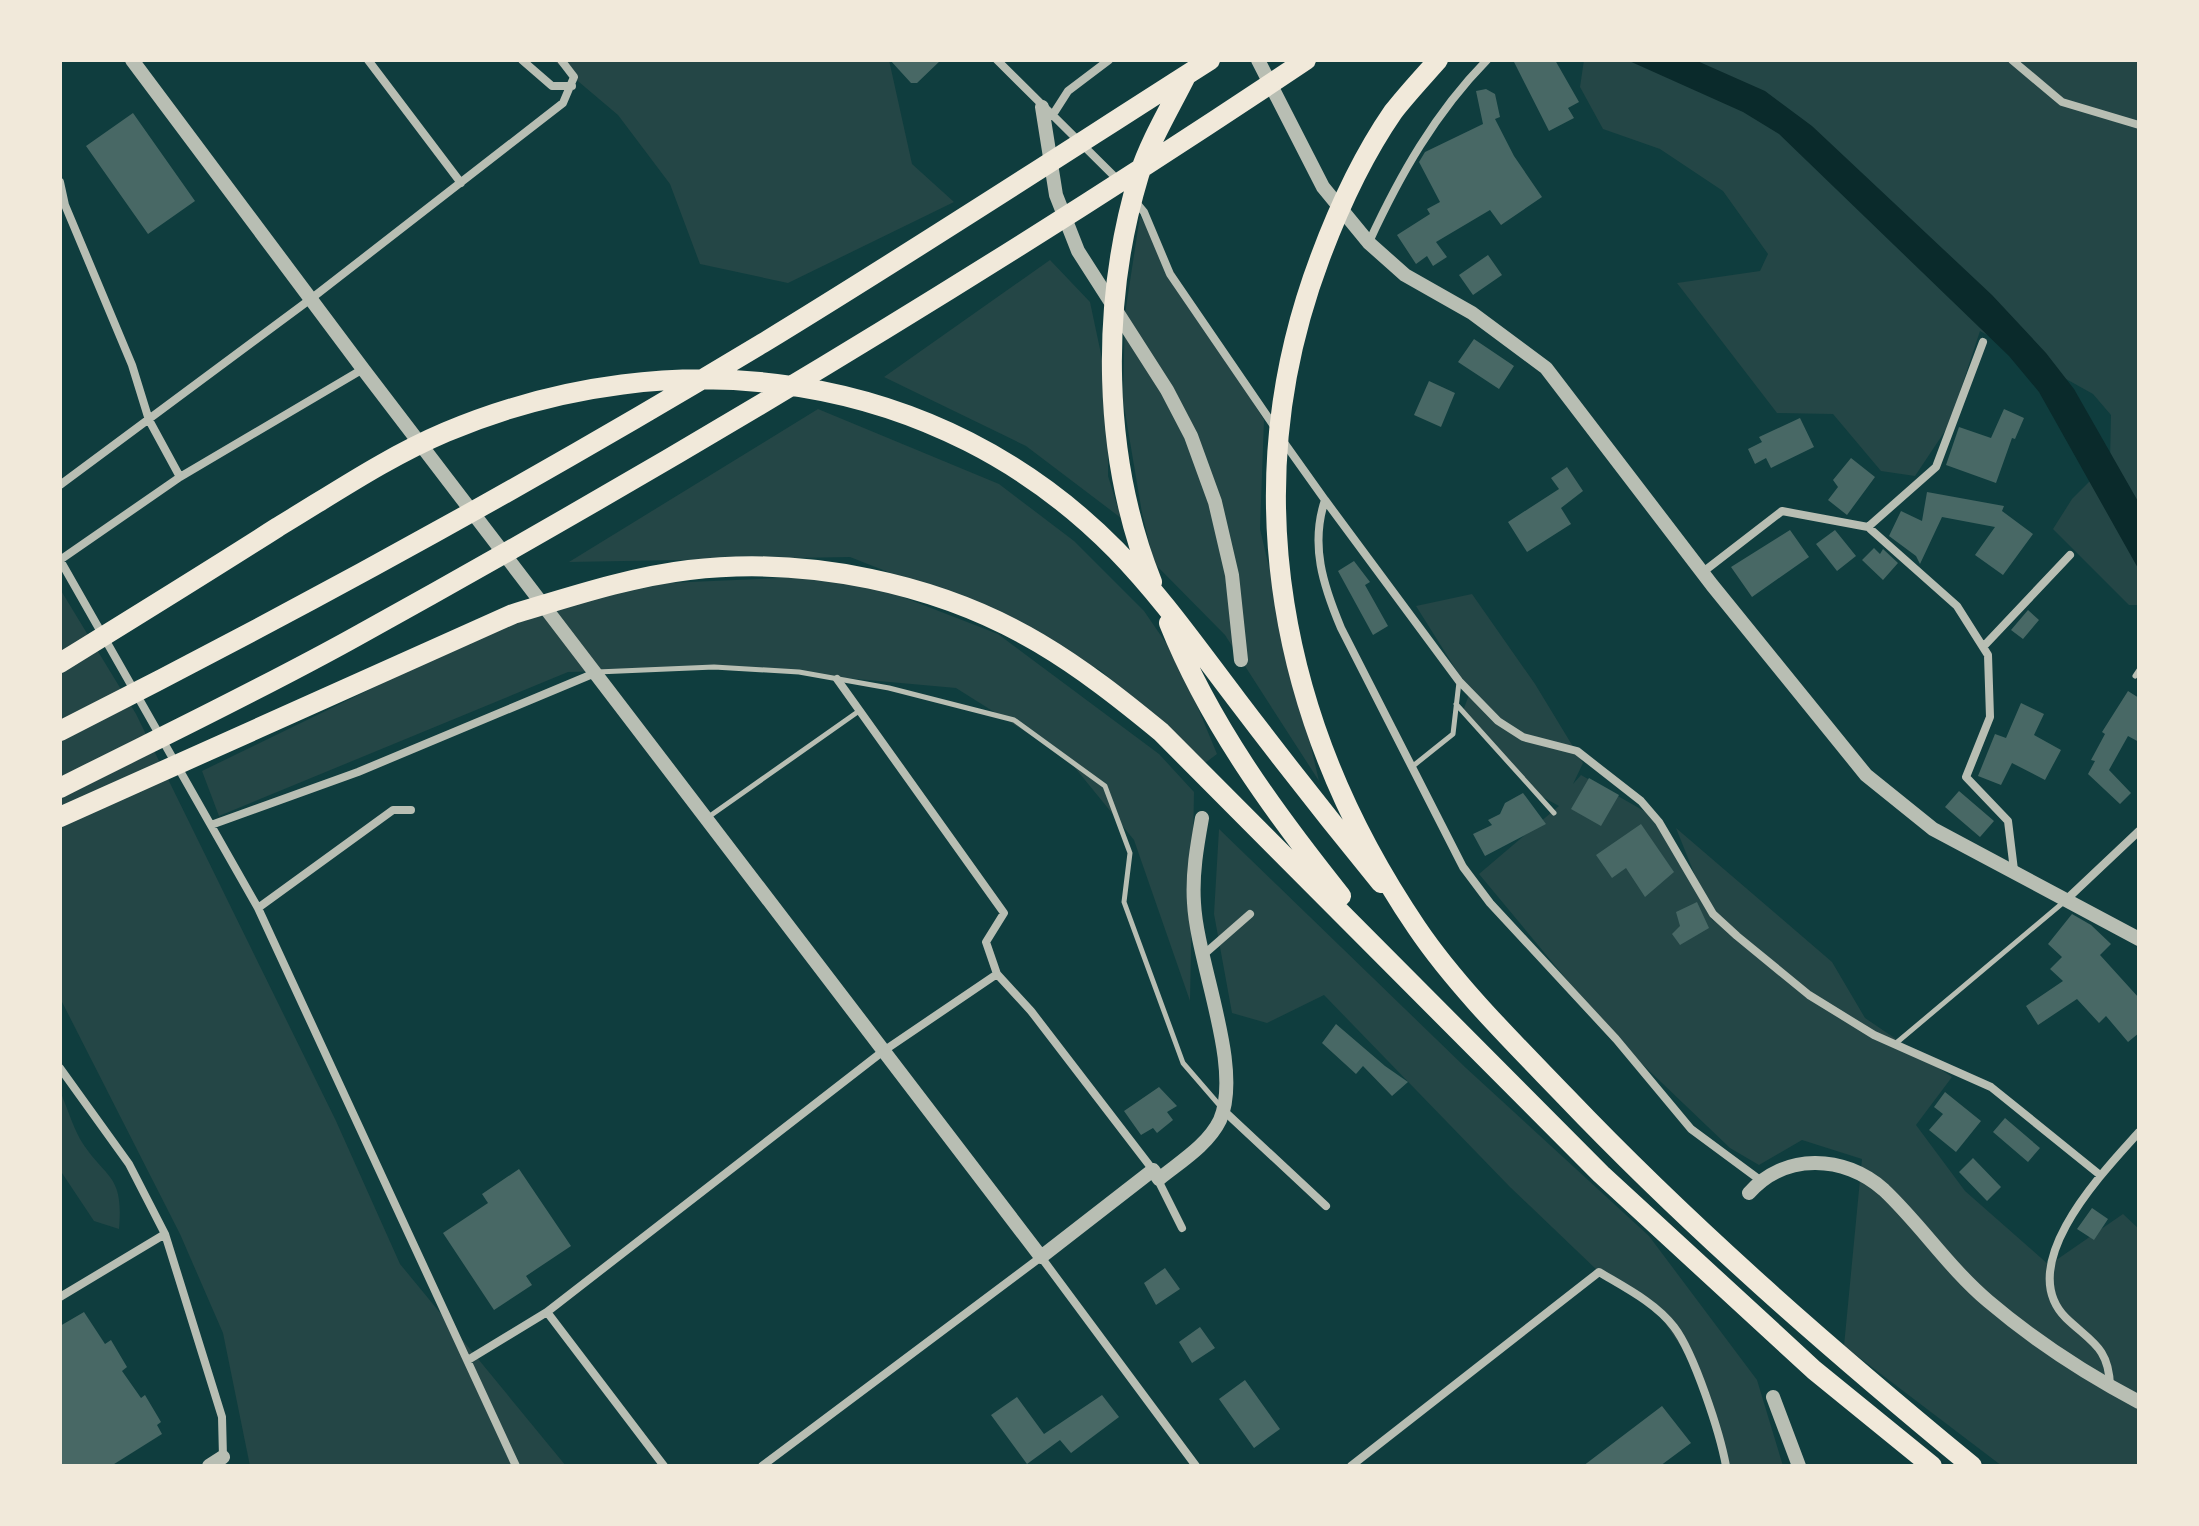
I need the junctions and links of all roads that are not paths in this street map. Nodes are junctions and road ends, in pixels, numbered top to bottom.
1 (132, 60) edge
2 (368, 60) edge
3 (522, 60) edge
4 (561, 60) edge
5 (997, 60) edge
6 (1109, 60) edge
7 (1194, 60) edge
8 (1210, 60) edge
9 (1258, 60) edge
10 (1306, 60) edge
11 (1438, 60) edge
12 (1487, 60) edge
13 (2012, 60) edge
14 (572, 86) junction
15 (1047, 111) junction
16 (2139, 125) edge
17 (60, 182) edge
18 (461, 183) junction
19 (1369, 243) junction
20 (312, 298) junction
21 (1983, 342) dead end
22 (363, 369) junction
23 (149, 420) junction
24 (180, 477) junction
25 (60, 485) edge
26 (1325, 500) junction
27 (1868, 527) junction
28 (2070, 555) dead end
29 (60, 559) edge
30 (1703, 572) junction
31 (1983, 647) junction
32 (1241, 660) dead end
33 (60, 663) edge
34 (2139, 670) edge
35 (596, 672) junction
36 (2135, 676) dead end
37 (837, 679) junction
38 (1459, 681) junction
39 (1456, 704) junction
40 (859, 711) junction
41 (60, 731) edge
42 (1413, 766) junction
43 (60, 788) edge
44 (411, 810) dead end
45 (1554, 813) dead end
46 (60, 817) edge
47 (1202, 818) dead end
48 (706, 819) junction
49 (211, 825) junction
50 (2139, 831) edge
51 (2014, 870) junction
52 (2068, 898) junction
53 (258, 908) junction
54 (1250, 914) dead end
55 (1418, 929) junction
56 (2139, 939) edge
57 (1202, 957) junction
58 (1393, 962) junction
59 (997, 974) junction
60 (1894, 1045) junction
61 (882, 1052) junction
62 (60, 1068) edge
63 (1222, 1109) junction
64 (2139, 1132) edge
65 (1153, 1170) junction
66 (2100, 1175) junction
67 (1760, 1180) junction
68 (1749, 1193) dead end
69 (1326, 1206) dead end
70 (1182, 1228) dead end
71 (165, 1234) junction
72 (1041, 1257) junction
73 (60, 1297) edge
74 (547, 1312) junction
75 (468, 1360) junction
76 (2110, 1386) junction
77 (1773, 1397) dead end
78 (2139, 1402) edge
79 (223, 1457) joint
80 (209, 1466) edge
81 (516, 1466) edge
82 (664, 1466) edge
83 (762, 1466) edge
84 (1196, 1466) edge
85 (1351, 1466) edge
86 (1726, 1466) edge
87 (1799, 1466) edge
88 (1932, 1466) edge
89 (1972, 1466) edge

1 - 20 street
2 - 18 street
3 - 14 street
4 - 14 street
5 - 15 street
6 - 15 street
7 - 58 highway
8 - 41 highway
9 - 19 street
10 - 43 highway
11 - 55 highway
12 - 19 street
13 - 16 street
14 - 18 street
15 - 26 street
15 - 32 street
17 - 23 street
18 - 20 street
19 - 30 street
20 - 22 street
20 - 23 street
21 - 27 street
22 - 24 street
22 - 35 street
23 - 24 street
23 - 25 street
24 - 29 street
26 - 38 street
26 - 42 street
27 - 30 street
27 - 31 street
28 - 31 street
29 - 49 street
30 - 51 street
31 - 51 street
33 - 55 highway
34 - 36 lane
35 - 37 lane
35 - 48 street
35 - 49 street
37 - 40 street
37 - 63 lane
38 - 39 lane
38 - 60 street
39 - 42 lane
39 - 45 lane
40 - 48 lane
40 - 59 street
42 - 67 street
44 - 53 street
46 - 58 highway
47 - 57 street
48 - 61 street
49 - 53 street
50 - 52 street
51 - 52 street
52 - 56 street
52 - 60 lane
53 - 75 street
54 - 57 street
55 - 89 highway
57 - 63 street
58 - 88 highway
59 - 61 street
59 - 65 street
60 - 66 street
61 - 72 street
61 - 74 street
62 - 71 street
63 - 65 street
63 - 69 street
64 - 66 street
65 - 70 street
65 - 72 street
66 - 76 street
67 - 68 street
67 - 76 street
71 - 73 street
71 - 79 street
72 - 83 street
72 - 84 street
74 - 75 street
74 - 82 street
75 - 81 street
76 - 78 street
77 - 87 street
79 - 80 street
85 - 86 street

